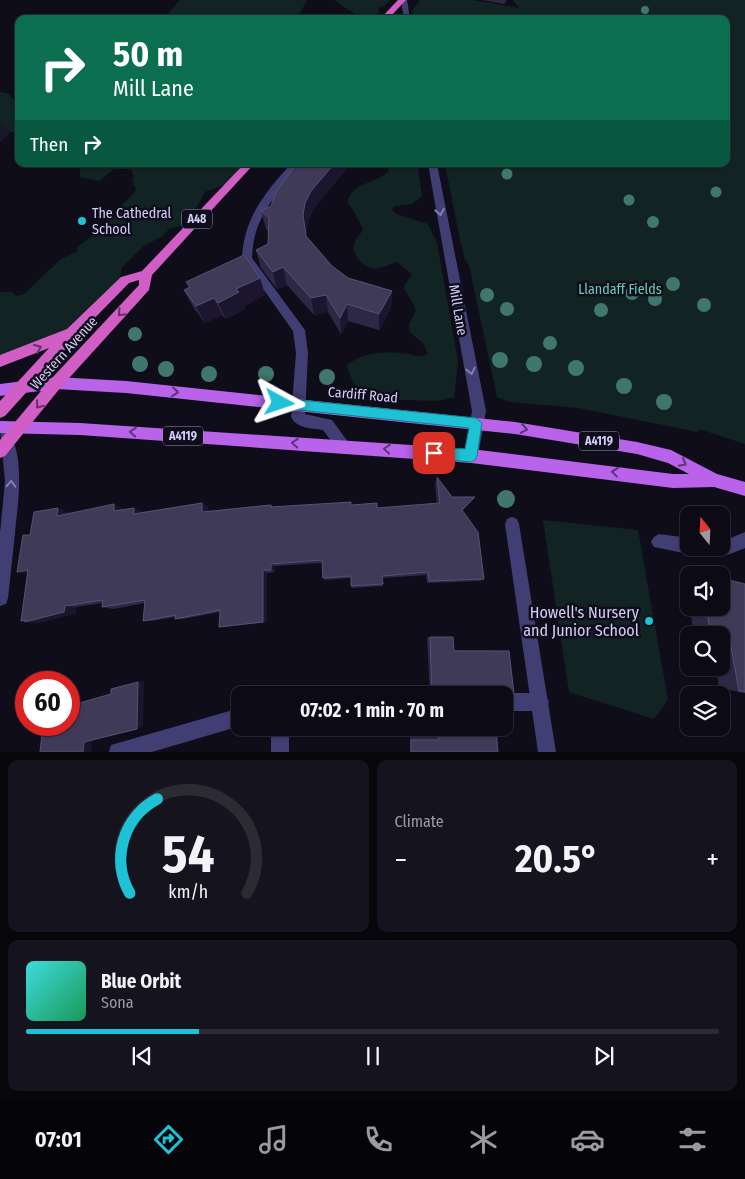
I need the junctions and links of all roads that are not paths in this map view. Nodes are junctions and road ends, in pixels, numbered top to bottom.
1 (403, 0) edge
2 (388, 15) edge
3 (407, 15) edge
4 (245, 167) edge
5 (293, 167) edge
6 (433, 167) edge
7 (146, 274) junction
8 (75, 330) junction
9 (0, 361) edge
10 (56, 383) junction
11 (23, 386) junction
12 (0, 390) edge
13 (298, 405) junction
14 (0, 412) edge
15 (476, 423) junction
16 (0, 427) edge
17 (22, 427) junction
18 (3, 443) edge
19 (344, 446) junction
20 (471, 456) junction
21 (715, 480) junction
22 (745, 489) edge
23 (512, 524) dead end
24 (745, 540) edge
25 (660, 542) dead end
26 (680, 545) edge
27 (730, 546) edge
28 (0, 598) edge
29 (513, 702) edge
30 (540, 702) junction
31 (231, 720) edge
32 (280, 736) edge
33 (118, 752) edge
34 (280, 752) edge
35 (548, 752) edge

1 - 2 highway
1 - 3 street
4 - 7 highway, Western Avenue / A48
5 - 13 street
6 -> 15 street, Mill Lane
7 - 8 highway, Western Avenue / A48
7 -> 10 highway, Western Avenue / A48
9 -> 8 highway
8 - 11 highway, Western Avenue / A48
10 - 11 main road, Cardiff Road / A4119
10 -> 13 main road, Cardiff Road / A4119
10 -> 17 highway, Western Avenue / A48
11 - 12 main road, Cardiff Road / A4119
11 - 14 highway, Western Avenue / A48
13 - 15 main road, Cardiff Road / A4119
13 - 19 street
15 - 20 street, Mill Lane
15 -> 21 main road, Cardiff Road / A4119
16 - 17 main road, Cardiff Road / A4119
17 - 18 highway, Western Avenue / A48
19 -> 17 main road, Cardiff Road / A4119
28 -> 18 street
20 -> 19 main road, Cardiff Road / A4119
21 -> 20 main road, Cardiff Road / A4119
21 - 22 main road, Cardiff Road / A4119
23 - 30 street
24 - 27 street
25 - 26 street
29 - 30 street
30 - 35 street
31 - 33 street
32 - 34 street

